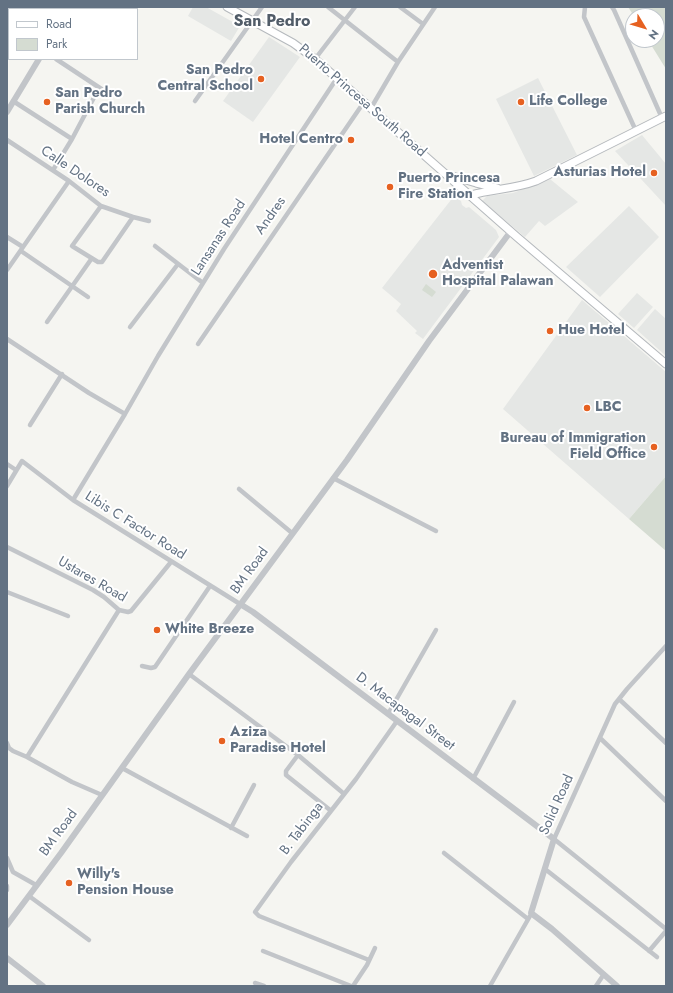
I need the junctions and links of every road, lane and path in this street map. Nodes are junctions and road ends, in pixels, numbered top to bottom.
1 (227, 7) edge
2 (262, 7) edge
3 (328, 7) edge
4 (355, 7) edge
5 (400, 7) edge
6 (435, 7) edge
7 (585, 7) edge
8 (612, 7) edge
9 (345, 20) junction
10 (252, 21) junction
11 (423, 24) junction
12 (315, 59) junction
13 (38, 60) edge
14 (57, 60) edge
15 (398, 62) junction
16 (337, 78) junction
17 (99, 88) junction
18 (109, 94) dead end
19 (14, 101) junction
20 (195, 101) dead end
21 (364, 102) junction
22 (370, 108) junction
23 (7, 112) edge
24 (665, 117) edge
25 (636, 131) junction
26 (72, 139) junction
27 (7, 140) edge
28 (53, 170) junction
29 (447, 174) junction
30 (69, 182) junction
31 (502, 189) junction
32 (471, 195) junction
33 (101, 206) junction
34 (133, 217) junction
35 (149, 221) dead end
36 (511, 231) junction
37 (7, 237) edge
38 (155, 246) dead end
39 (22, 249) junction
40 (92, 258) junction
41 (178, 264) junction
42 (7, 270) edge
43 (203, 283) junction
44 (72, 286) junction
45 (88, 297) dead end
46 (47, 322) dead end
47 (130, 327) dead end
48 (7, 339) edge
49 (198, 344) dead end
50 (666, 364) edge
51 (62, 374) junction
52 (125, 414) junction
53 (30, 425) dead end
54 (7, 464) edge
55 (16, 470) junction
56 (333, 478) junction
57 (7, 486) edge
58 (239, 489) dead end
59 (73, 500) junction
60 (436, 531) dead end
61 (292, 533) junction
62 (7, 547) edge
63 (171, 562) junction
64 (210, 586) junction
65 (7, 592) edge
66 (240, 604) junction
67 (119, 610) junction
68 (68, 616) dead end
69 (436, 630) dead end
70 (666, 646) edge
71 (142, 666) dead end
72 (189, 674) junction
73 (619, 699) junction
74 (514, 702) dead end
75 (388, 714) junction
76 (396, 721) junction
77 (600, 738) junction
78 (7, 743) edge
79 (666, 743) edge
80 (298, 755) junction
81 (27, 757) junction
82 (122, 768) junction
83 (473, 779) junction
84 (254, 785) dead end
85 (343, 793) junction
86 (102, 795) junction
87 (666, 801) edge
88 (330, 810) junction
89 (231, 828) junction
90 (247, 836) dead end
91 (554, 839) junction
92 (444, 853) dead end
93 (7, 858) edge
94 (545, 869) junction
95 (7, 886) edge
96 (36, 886) junction
97 (7, 890) edge
98 (29, 896) junction
99 (530, 916) junction
100 (7, 925) edge
101 (666, 930) edge
102 (88, 940) dead end
103 (375, 948) dead end
104 (263, 951) dead end
105 (649, 951) junction
106 (657, 957) dead end
107 (7, 958) edge
108 (369, 960) junction
109 (604, 974) junction
110 (255, 983) dead end
111 (43, 986) edge
112 (264, 986) edge
113 (352, 986) edge
114 (490, 986) edge
115 (596, 986) edge
116 (617, 986) edge

1 - 10 main road, Puerto Princesa South Road
2 - 10 street
3 - 9 street
4 - 9 street
5 - 11 street
6 - 11 street
7 - 25 street
8 - 24 street
9 - 12 street
9 - 15 street
10 - 12 main road, Puerto Princesa South Road
10 - 20 street
11 - 15 street
12 - 16 main road, Puerto Princesa South Road
13 - 19 street
14 - 17 street
15 - 22 street
16 - 21 main road, Puerto Princesa South Road
16 - 43 street, Lansanas Road
17 - 18 street
17 - 26 street
19 - 23 street
19 - 26 street
21 - 22 main road, Puerto Princesa South Road
21 - 49 street, Andres
22 - 29 main road, Puerto Princesa South Road
24 - 25 main road
25 - 31 main road
26 - 28 street
27 - 28 street, Calle Dolores
28 - 30 street, Calle Dolores
29 - 31 main road
29 - 32 main road, Puerto Princesa South Road
30 - 33 street, Calle Dolores
30 - 39 street
31 - 32 main road
32 - 36 main road, Puerto Princesa South Road
33 - 34 street, Calle Dolores
33 - 40 street
34 - 35 street, Calle Dolores
34 - 40 street
36 - 50 main road, Puerto Princesa South Road
36 - 56 street, BM Road
37 - 39 street
38 - 41 street
39 - 42 street
39 - 44 street
40 - 44 street
41 - 43 street
41 - 47 street
43 - 52 street, Lansanas Road
44 - 45 street
44 - 46 street
48 - 51 street
51 - 52 street
51 - 53 street
52 - 59 street, Lansanas Road
54 - 55 street
55 - 57 street
55 - 59 street, Libis C Factor Road
56 - 60 street
56 - 61 street, BM Road
58 - 61 street
59 - 63 street, Libis C Factor Road
61 - 66 street, BM Road
62 - 67 street, Ustares Road
63 - 64 street, Libis C Factor Road
63 - 67 street, Ustares Road
64 - 66 street, Libis C Factor Road
64 - 71 street
65 - 68 street
66 - 72 street, BM Road
66 - 75 street, D. Macapagal Street
67 - 81 street
69 - 75 street
70 - 73 street, Solid Road
72 - 80 street
72 - 82 street, BM Road
73 - 77 street, Solid Road
73 - 79 street
74 - 83 street
75 - 76 street, D. Macapagal Street
76 - 83 street, D. Macapagal Street
76 - 85 street, B. Tabinga
77 - 87 street
77 - 91 street, Solid Road
78 - 81 street
80 - 85 street
80 - 88 street
81 - 86 street
82 - 86 street, BM Road
82 - 89 street
83 - 91 street, D. Macapagal Street
84 - 89 street
85 - 88 street, B. Tabinga
86 - 96 street, BM Road
88 - 108 street, B. Tabinga
89 - 90 street
91 - 94 street, Solid Road
91 - 101 street
92 - 99 street
93 - 96 street
94 - 99 street, Solid Road
94 - 105 street
95 - 97 street
96 - 98 street, BM Road
98 - 100 street, BM Road
98 - 102 street
99 - 109 street
99 - 114 street, Solid Road
101 - 105 street
103 - 108 street
104 - 113 street
105 - 106 street
107 - 111 street
108 - 113 street
109 - 115 street
109 - 116 street
110 - 112 street

